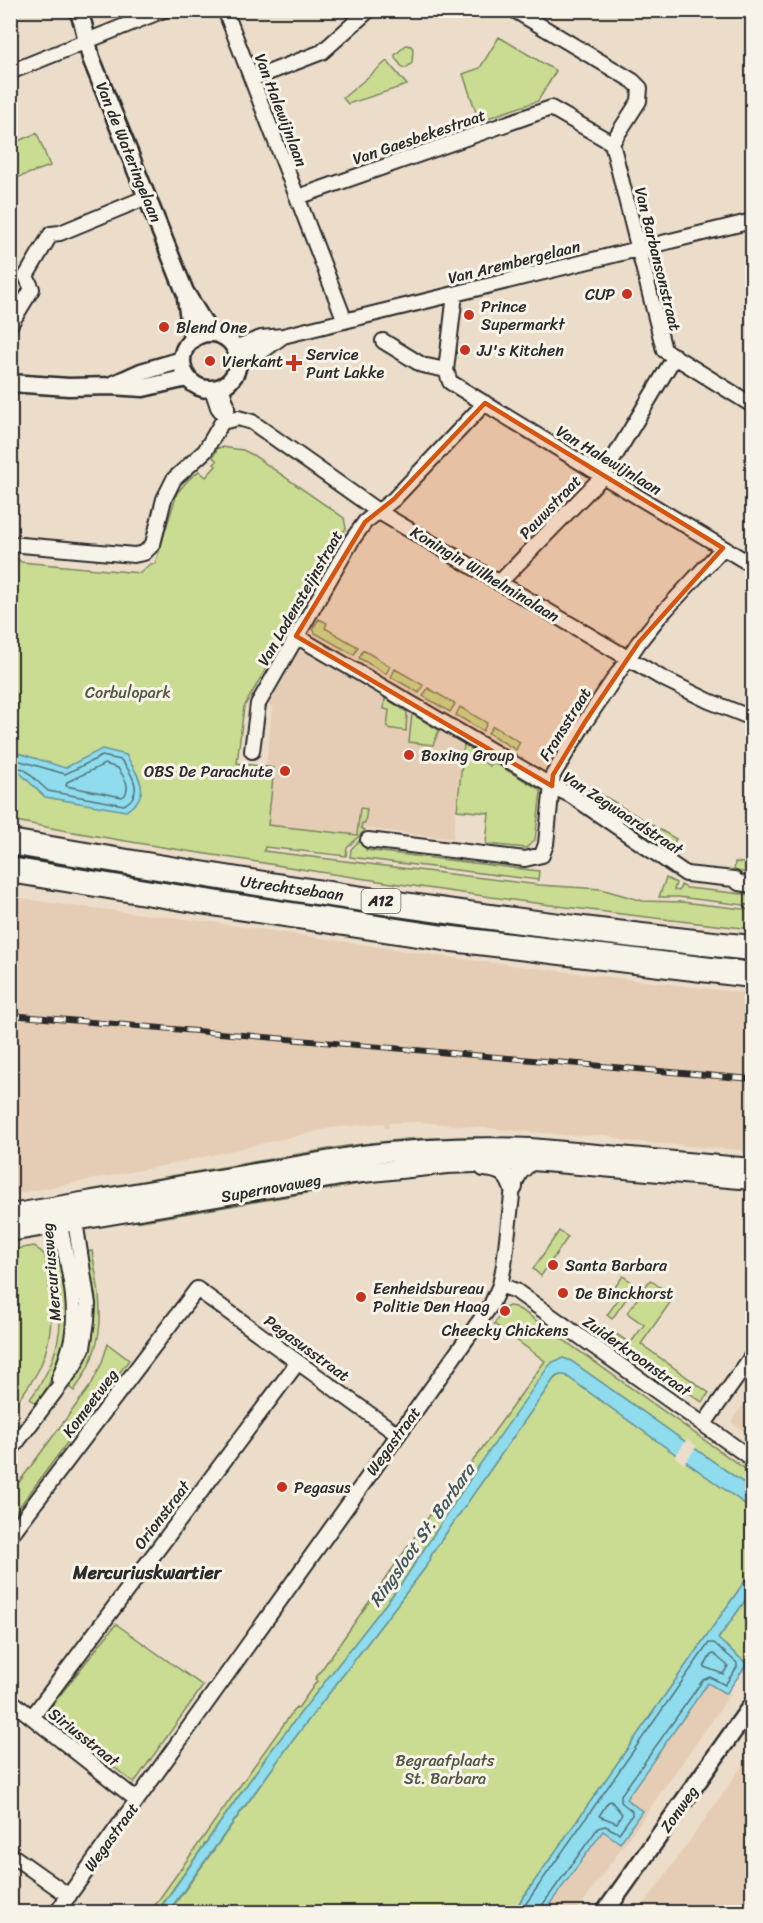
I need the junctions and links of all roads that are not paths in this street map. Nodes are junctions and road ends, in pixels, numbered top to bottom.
1 (78, 10) edge
2 (164, 10) edge
3 (225, 10) edge
4 (369, 10) edge
5 (514, 10) edge
6 (88, 41) junction
7 (10, 72) edge
8 (252, 79) junction
9 (612, 143) junction
10 (298, 197) junction
11 (147, 198) junction
12 (753, 220) edge
13 (638, 248) junction
14 (455, 294) junction
15 (345, 321) junction
16 (10, 326) edge
17 (200, 337) junction
18 (383, 341) dead end
19 (236, 355) junction
20 (675, 357) junction
21 (182, 360) junction
22 (448, 376) junction
23 (187, 378) junction
24 (10, 383) edge
25 (111, 386) junction
26 (217, 388) junction
27 (485, 403) junction
28 (753, 405) edge
29 (227, 419) junction
30 (603, 476) junction
31 (379, 512) junction
32 (10, 544) edge
33 (723, 548) junction
34 (753, 565) edge
35 (499, 583) junction
36 (296, 636) junction
37 (627, 659) junction
38 (753, 718) edge
39 (252, 751) dead end
40 (552, 786) junction
41 (368, 840) dead end
42 (10, 842) edge
43 (10, 870) edge
44 (753, 885) edge
45 (753, 948) edge
46 (753, 975) edge
47 (532, 1155) junction
48 (471, 1162) junction
49 (753, 1168) edge
50 (753, 1180) edge
51 (513, 1187) junction
52 (65, 1204) junction
53 (10, 1214) edge
54 (68, 1222) junction
55 (10, 1232) edge
56 (500, 1285) junction
57 (197, 1289) joint
58 (753, 1356) edge
59 (298, 1362) junction
60 (704, 1424) junction
61 (397, 1434) junction
62 (10, 1451) edge
63 (753, 1459) edge
64 (10, 1536) edge
65 (10, 1700) edge
66 (753, 1705) edge
67 (32, 1717) junction
68 (137, 1800) junction
69 (10, 1854) edge
70 (69, 1896) junction
71 (57, 1912) edge
72 (605, 1912) edge

1 - 6 street, Van de Wateringelaan
2 - 6 street
3 - 8 street, Van Halewijnlaan
4 - 8 street
5 - 9 street
6 - 7 street
6 - 11 street, Van de Wateringelaan
8 - 10 street, Van Halewijnlaan
9 - 10 street, Van Gaesbekestraat
9 - 13 street, Van Barbansonstraat
10 - 15 street, Van Halewijnlaan
11 - 16 street
11 - 17 street, Van de Wateringelaan
12 - 13 street, Van Arembergelaan
13 - 14 street, Van Arembergelaan
13 - 20 street, Van Barbansonstraat
14 - 15 street, Van Arembergelaan
14 - 22 street
15 - 19 street, Van Arembergelaan
17 - 19 street
17 - 21 street
18 - 22 street, Van Halewijnlaan
19 - 26 street
20 - 28 street, Van Barbansonstraat
20 - 30 street, Pauwstraat
21 - 23 street
21 - 25 street
22 - 27 street, Van Halewijnlaan
23 - 25 street
23 - 26 street
24 - 25 street
26 - 29 street
27 - 30 street, Van Halewijnlaan
27 - 31 street, Van Lodensteijnstraat
29 - 31 street, Koningin Wilhelminalaan
29 - 32 street
30 - 33 street, Van Halewijnlaan
30 - 35 street, Pauwstraat
31 - 35 street, Koningin Wilhelminalaan
31 - 36 street, Van Lodensteijnstraat
33 - 34 street, Van Halewijnlaan
33 - 37 street, Fransstraat
35 - 37 street, Koningin Wilhelminalaan
36 - 39 street, Van Lodensteijnstraat
36 - 40 street, Van Zegwaardstraat
37 - 38 street, Koningin Wilhelminalaan
37 - 40 street, Fransstraat
40 - 41 street, Fransstraat
40 - 44 street, Van Zegwaardstraat
42 - 45 highway, Utrechtsebaan / A12
43 - 46 highway, Utrechtsebaan / A12
47 - 48 main road, Supernovaweg
47 - 49 main road
47 - 50 main road
47 - 51 street, Wegastraat
47 - 52 main road, Supernovaweg
48 - 51 main road
48 - 54 main road, Supernovaweg
51 - 56 street, Wegastraat
52 - 53 main road, Supernovaweg
52 - 54 street, Mercuriusweg
54 - 55 main road, Supernovaweg
54 - 62 street, Mercuriusweg
56 - 60 street, Zuiderkroonstraat
56 - 61 street, Wegastraat
57 - 59 street, Pegasusstraat
57 - 64 street, Komeetweg
58 - 60 street
59 - 61 street, Pegasusstraat
59 - 67 street, Orionstraat
60 - 63 street, Zuiderkroonstraat
61 - 68 street, Wegastraat
65 - 67 street, Siriusstraat
66 - 72 street, Zonweg
67 - 68 street, Siriusstraat
68 - 70 street, Wegastraat
69 - 70 street
70 - 71 street, Wegastraat

